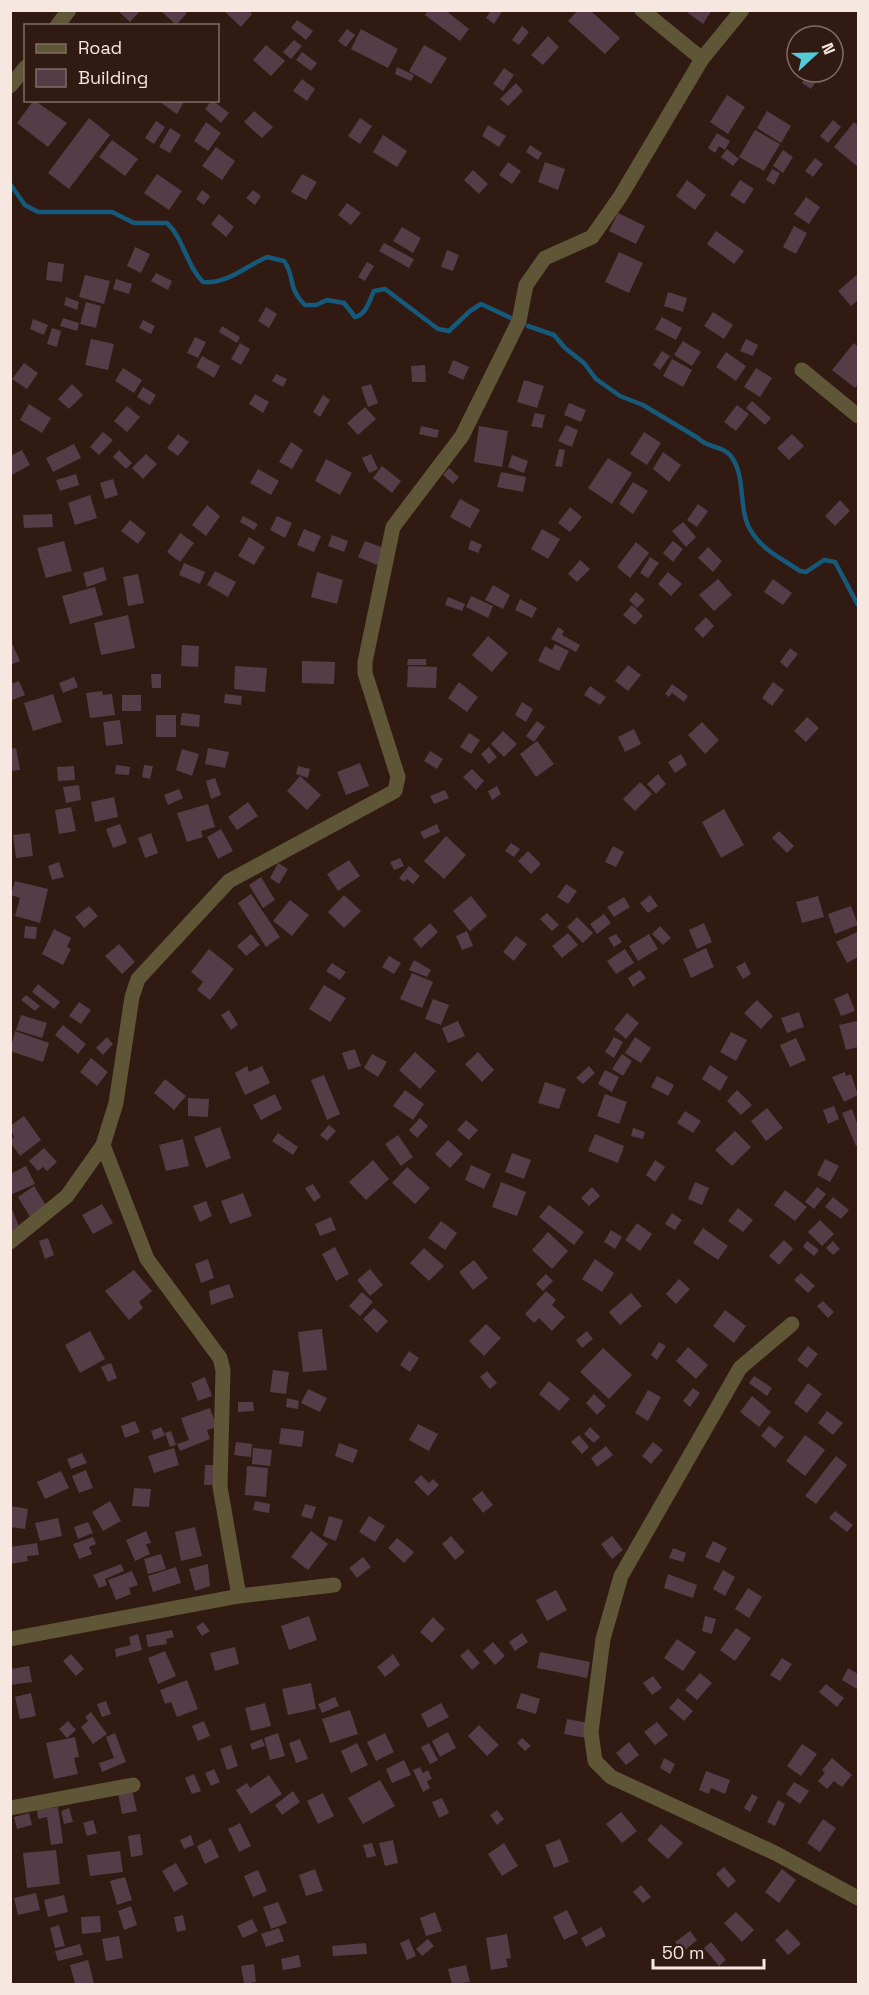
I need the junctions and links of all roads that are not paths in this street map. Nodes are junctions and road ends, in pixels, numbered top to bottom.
1 (69, 10) edge
2 (642, 10) edge
3 (742, 10) edge
4 (58, 24) edge
5 (702, 59) junction
6 (24, 69) edge
7 (10, 86) edge
8 (802, 370) dead end
9 (858, 416) edge
10 (103, 1145) junction
11 (10, 1242) edge
12 (792, 1324) dead end
13 (334, 1585) dead end
14 (239, 1596) junction
15 (10, 1639) edge
16 (133, 1785) dead end
17 (10, 1808) edge
18 (858, 1898) edge

1 - 4 street
2 - 5 street
3 - 5 street
5 - 10 street
6 - 7 street
8 - 9 street
10 - 11 street
10 - 14 street
12 - 18 street
13 - 14 street
14 - 15 street
16 - 17 street

